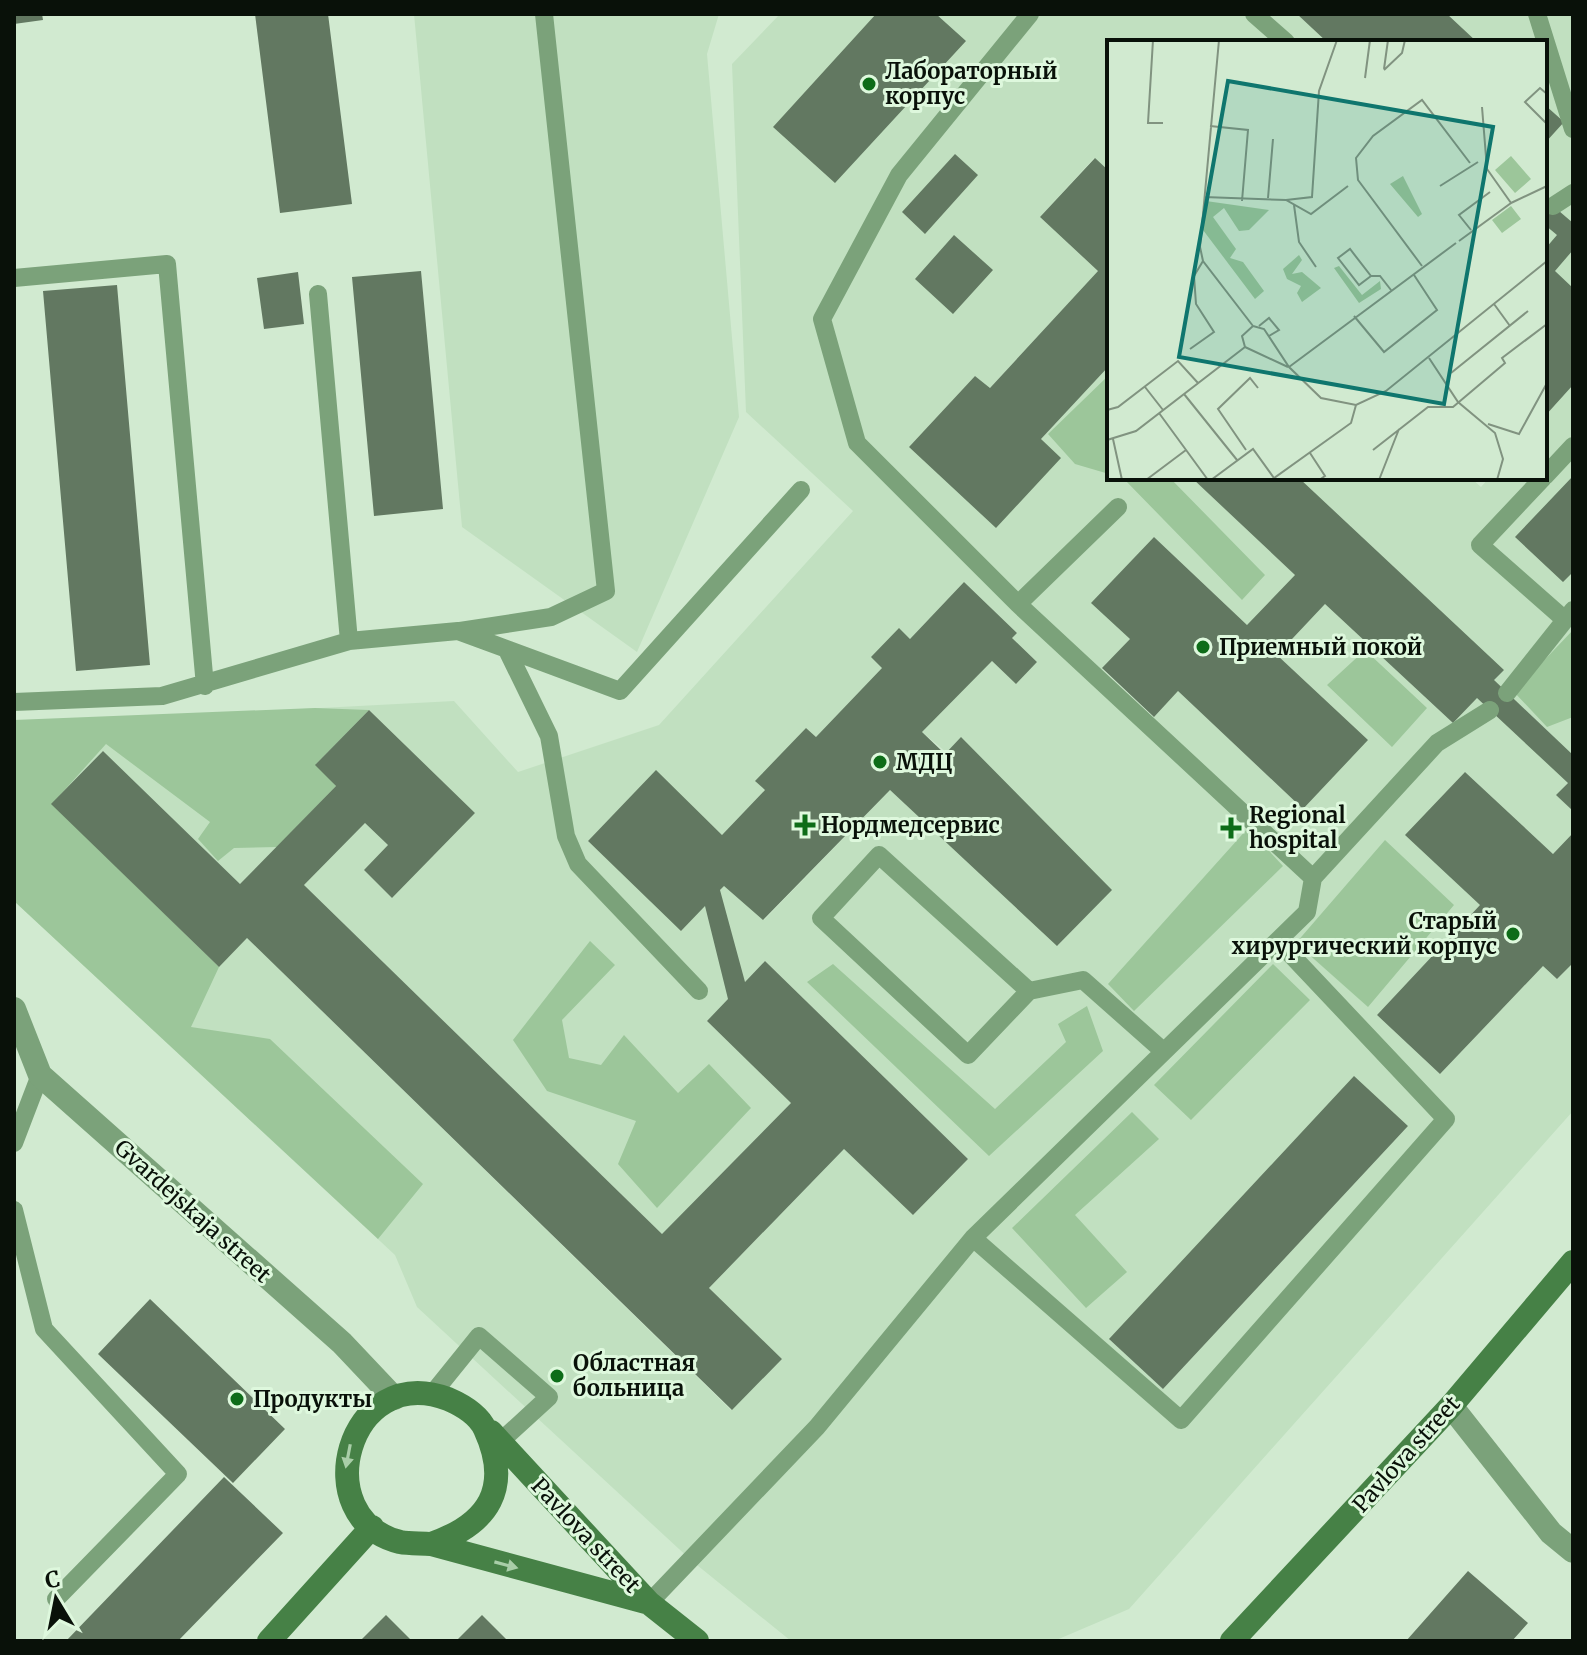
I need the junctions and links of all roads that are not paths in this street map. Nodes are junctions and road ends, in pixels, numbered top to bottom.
1 (544, 14) edge
2 (1030, 14) edge
3 (1254, 14) edge
4 (1537, 14) edge
5 (1284, 40) edge
6 (1545, 40) edge
7 (1547, 46) edge
8 (1573, 129) edge
9 (1573, 193) edge
10 (1553, 206) dead end
11 (14, 278) edge
12 (318, 294) dead end
13 (1573, 446) edge
14 (1547, 474) edge
15 (1541, 480) edge
16 (801, 490) dead end
17 (1118, 507) dead end
18 (1018, 604) junction
19 (1568, 615) edge
20 (458, 631) junction
21 (349, 641) junction
22 (507, 650) junction
23 (205, 686) junction
24 (1507, 693) dead end
25 (14, 702) edge
26 (1490, 710) dead end
27 (1313, 878) junction
28 (1278, 941) junction
29 (699, 991) dead end
30 (1029, 991) junction
31 (14, 1009) edge
32 (1162, 1050) junction
33 (40, 1075) junction
34 (14, 1143) edge
35 (14, 1210) edge
36 (973, 1238) junction
37 (1573, 1262) edge
38 (433, 1393) junction
39 (394, 1398) junction
40 (1451, 1406) junction
41 (481, 1421) junction
42 (500, 1442) junction
43 (372, 1527) junction
44 (431, 1544) junction
45 (1573, 1551) edge
46 (56, 1599) dead end
47 (649, 1603) junction
48 (269, 1641) edge
49 (697, 1641) edge
50 (1232, 1641) edge

1 - 20 lane
2 - 18 lane
3 - 5 lane
4 - 6 lane
7 - 8 lane
9 - 10 lane
11 - 23 lane
12 - 21 lane
13 - 14 lane
15 - 19 lane
16 - 22 lane
17 - 18 lane
18 - 27 lane
19 - 24 lane
20 - 21 lane
20 - 22 lane
21 - 23 lane
22 - 29 lane
23 - 25 lane
26 - 27 lane
27 - 28 lane
28 - 32 lane
28 - 36 lane
30 - 30 lane
30 - 32 lane
31 - 33 street, Gvardejskaja street
32 - 36 lane
33 - 34 lane
33 - 39 street, Gvardejskaja street
35 - 46 lane
36 - 47 lane
37 - 40 street, Pavlova street
38 - 39 street
38 - 41 street
38 - 42 lane
39 -> 43 street
40 - 45 street
40 - 50 street, Pavlova street
41 - 42 street, Pavlova street
41 - 44 street
42 - 47 street, Pavlova street
43 - 44 street
43 - 48 street
44 -> 47 street
47 - 49 street, Pavlova street

